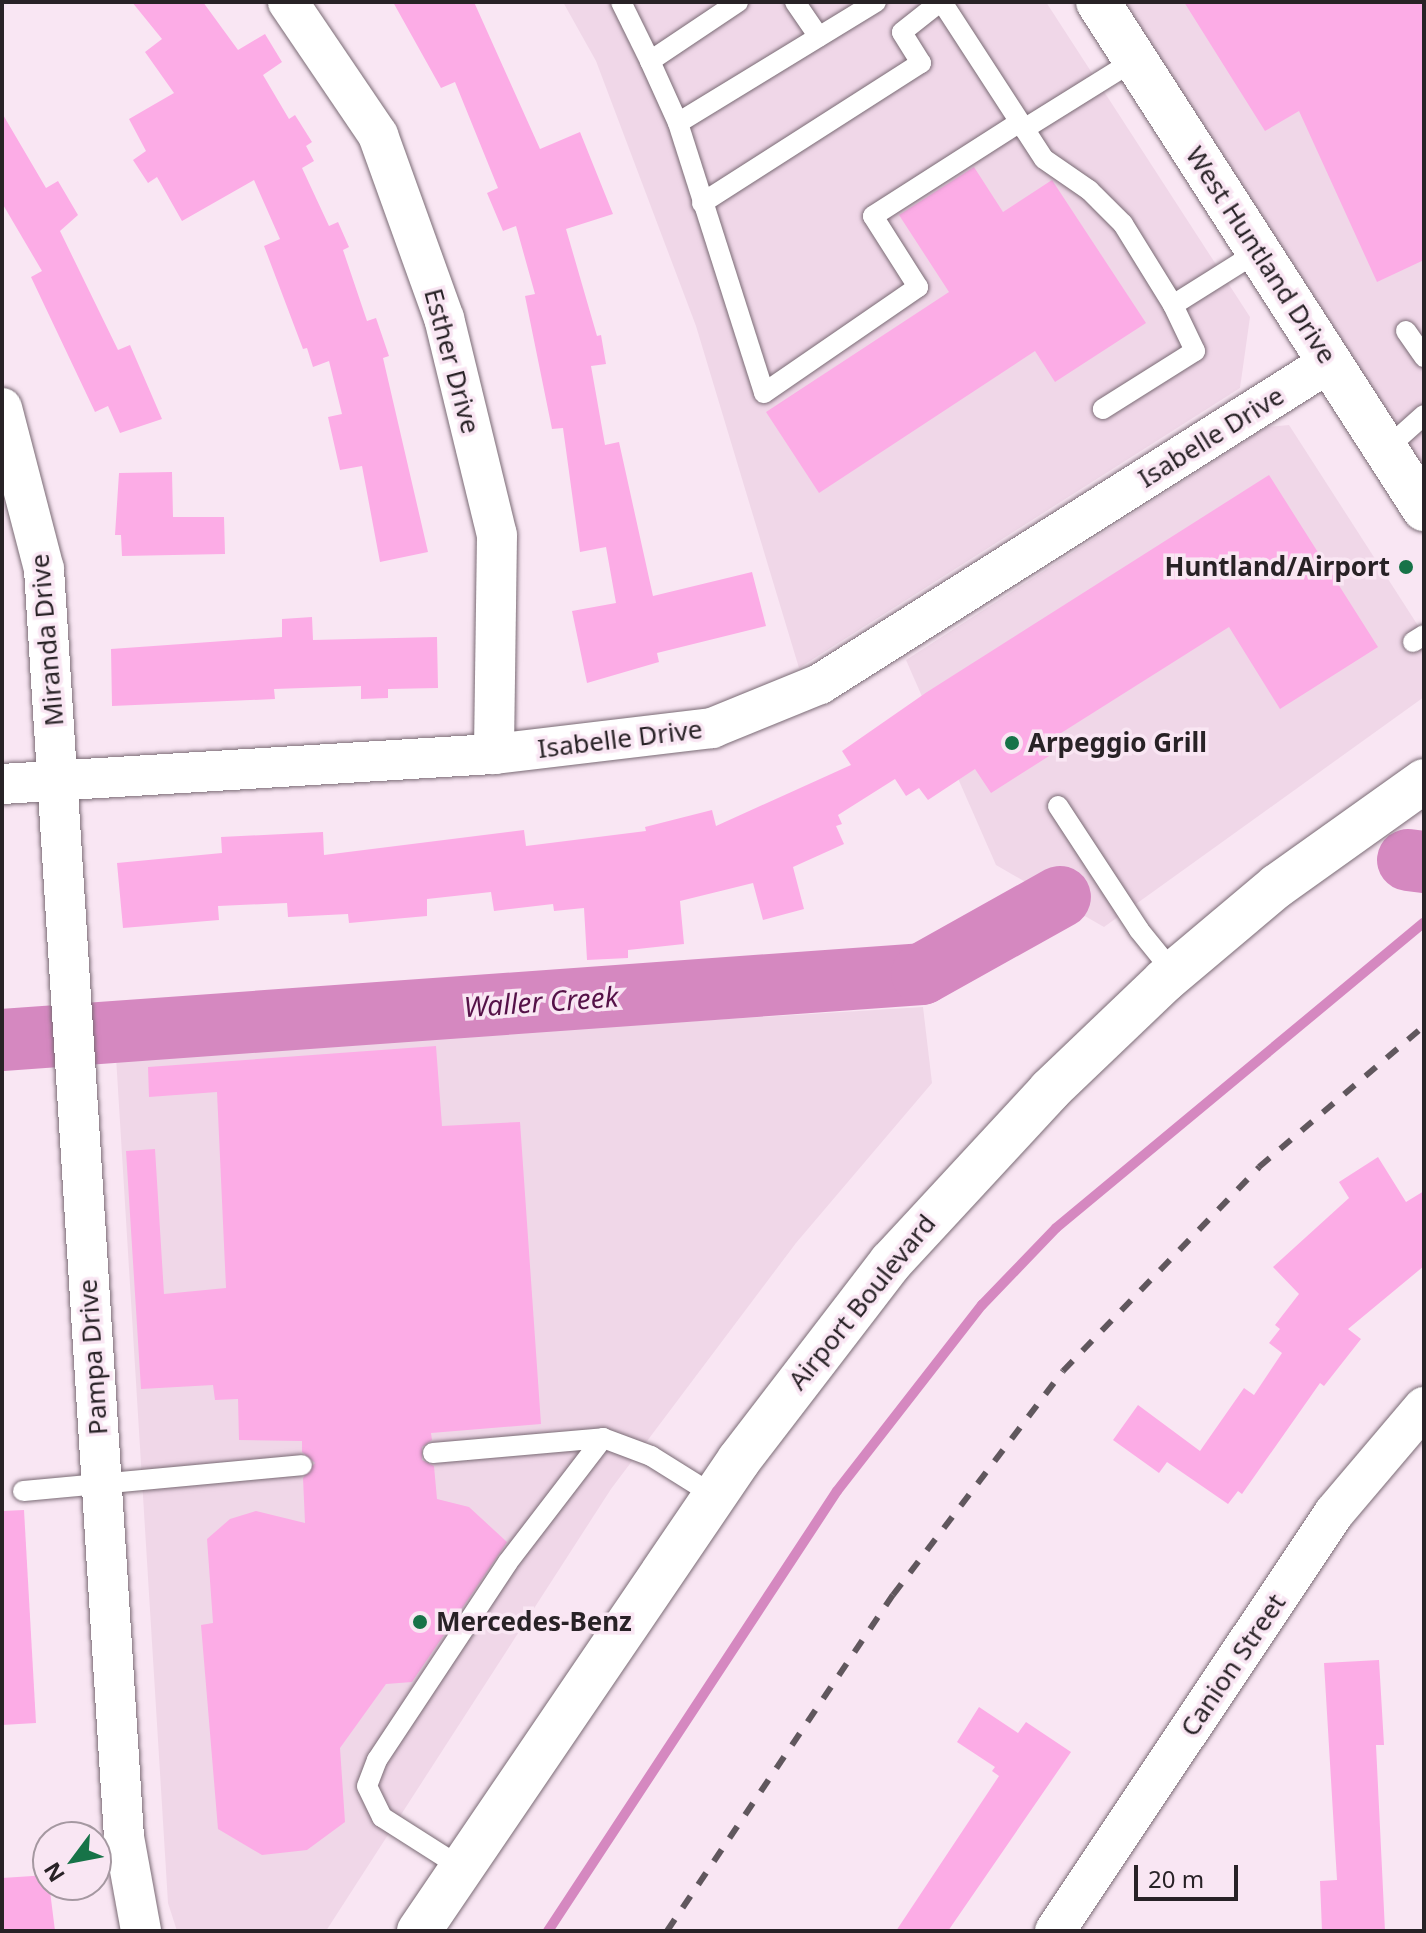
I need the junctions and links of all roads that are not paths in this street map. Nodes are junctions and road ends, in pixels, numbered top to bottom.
1 (288, 2) edge
2 (621, 2) edge
3 (738, 2) edge
4 (795, 2) edge
5 (876, 2) edge
6 (941, 2) edge
7 (1098, 2) edge
8 (819, 37) junction
9 (1135, 60) junction
10 (650, 61) junction
11 (678, 123) junction
12 (1022, 125) junction
13 (702, 203) junction
14 (1259, 251) junction
15 (1173, 305) junction
16 (1406, 331) dead end
17 (1424, 357) edge
18 (1330, 362) junction
19 (2, 408) edge
20 (1103, 409) dead end
21 (1424, 415) edge
22 (1386, 449) junction
23 (1424, 509) edge
24 (494, 754) junction
25 (1424, 781) edge
26 (60, 782) junction
27 (2, 784) edge
28 (1058, 806) dead end
29 (1174, 973) junction
30 (1424, 1407) edge
31 (603, 1438) junction
32 (433, 1453) dead end
33 (302, 1465) dead end
34 (101, 1487) junction
35 (23, 1491) dead end
36 (715, 1496) junction
37 (462, 1868) junction
38 (141, 1931) edge
39 (419, 1931) edge
40 (1055, 1931) edge

1 - 24 street, Esther Drive
2 - 10 lane
3 - 10 lane
4 - 8 lane
5 - 8 lane
6 - 12 lane
6 - 13 lane
7 - 9 main road, West Huntland Drive
8 - 11 lane
9 - 12 lane
9 - 14 main road, West Huntland Drive
10 - 11 lane
11 - 13 lane
12 - 13 lane
12 - 15 lane
14 - 15 lane
14 - 18 main road, West Huntland Drive
15 - 20 lane
16 - 17 lane
18 - 22 main road, West Huntland Drive
18 - 24 street, Isabelle Drive
19 - 26 street, Miranda Drive
21 - 22 lane
22 - 23 main road, West Huntland Drive
24 - 26 street, Isabelle Drive
25 - 29 main road, Airport Boulevard
26 - 27 street, Isabelle Drive
26 - 34 street, Pampa Drive
28 - 29 lane
29 - 36 main road, Airport Boulevard
30 - 40 street, Canion Street
31 - 32 lane
31 - 36 lane
31 - 37 lane
33 - 34 lane
34 - 35 lane
34 - 38 street, Pampa Drive
36 - 37 main road, Airport Boulevard
37 - 39 main road, Airport Boulevard

